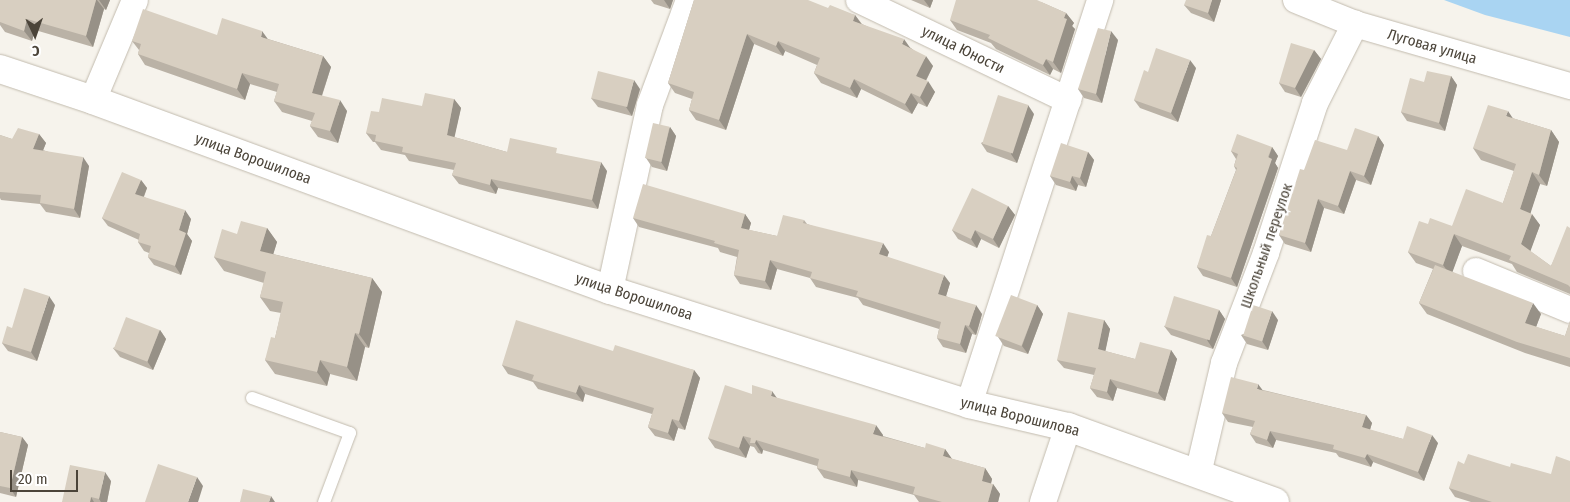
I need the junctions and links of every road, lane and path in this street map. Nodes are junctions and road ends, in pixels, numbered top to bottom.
1 (135, 0) edge
2 (689, 0) edge
3 (859, 0) edge
4 (1100, 0) edge
5 (1296, 0) edge
6 (1355, 24) junction
7 (1, 72) edge
8 (1570, 86) edge
9 (93, 100) junction
10 (1068, 100) junction
11 (1476, 271) dead end
12 (610, 290) junction
13 (1570, 310) edge
14 (252, 398) dead end
15 (969, 404) junction
16 (1068, 427) junction
17 (1198, 474) junction
18 (324, 502) edge
19 (1043, 502) edge
20 (1275, 502) edge

1 - 9 street
2 - 12 street
3 - 10 street, улица Юности
4 - 10 street
5 - 6 street, Луговая улица
6 - 8 street, Луговая улица
6 - 17 street, Школьный переулок
7 - 9 street, улица Ворошилова
9 - 12 street, улица Ворошилова
10 - 15 street
11 - 13 street
12 - 15 street, улица Ворошилова
14 - 18 lane
15 - 16 street, улица Ворошилова
16 - 17 street, улица Ворошилова
16 - 19 street
17 - 20 street, улица Ворошилова

